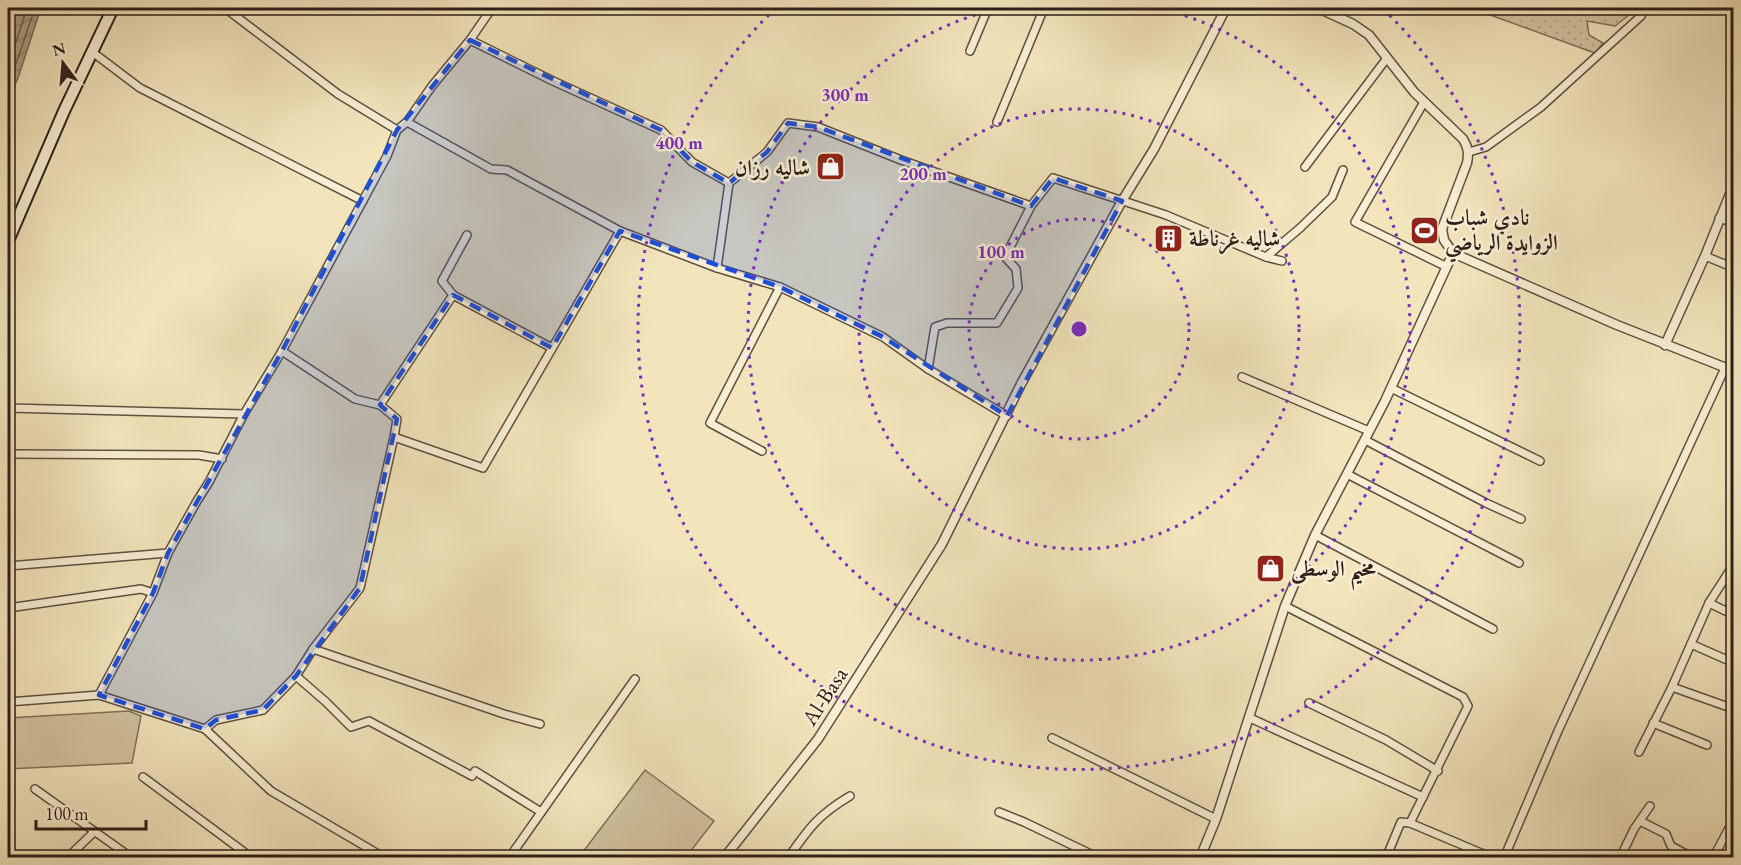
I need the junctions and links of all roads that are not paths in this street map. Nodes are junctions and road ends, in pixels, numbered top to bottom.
1 (113, 8) edge
2 (225, 8) edge
3 (492, 8) edge
4 (988, 8) edge
5 (1044, 8) edge
6 (1226, 8) edge
7 (1318, 8) edge
8 (1646, 8) edge
9 (470, 40) junction
10 (92, 51) junction
11 (970, 51) dead end
12 (1387, 58) junction
13 (1424, 102) junction
14 (407, 122) junction
15 (997, 122) dead end
16 (397, 130) junction
17 (1469, 152) junction
18 (1305, 167) dead end
19 (1343, 170) dead end
20 (729, 183) junction
21 (1734, 184) edge
22 (363, 201) junction
23 (1122, 201) junction
24 (1031, 206) junction
25 (1719, 218) junction
26 (1734, 223) edge
27 (620, 231) junction
28 (467, 235) dead end
29 (8, 241) edge
30 (1453, 253) junction
31 (1266, 256) junction
32 (1705, 256) junction
33 (1282, 261) dead end
34 (1445, 266) junction
35 (717, 268) junction
36 (1734, 268) edge
37 (780, 287) junction
38 (453, 295) junction
39 (1665, 345) junction
40 (552, 348) junction
41 (282, 351) junction
42 (928, 369) junction
43 (1729, 370) edge
44 (1242, 377) dead end
45 (1391, 388) junction
46 (380, 405) junction
47 (8, 408) edge
48 (244, 414) junction
49 (1007, 416) junction
50 (394, 436) junction
51 (1367, 436) junction
52 (762, 451) dead end
53 (8, 454) edge
54 (222, 459) junction
55 (1540, 461) dead end
56 (1347, 474) junction
57 (1521, 519) dead end
58 (1315, 535) junction
59 (168, 553) junction
60 (1519, 563) dead end
61 (1734, 564) edge
62 (8, 566) edge
63 (153, 593) junction
64 (1709, 603) junction
65 (1285, 606) junction
66 (8, 608) edge
67 (1734, 615) edge
68 (1493, 629) dead end
69 (1691, 644) junction
70 (313, 649) junction
71 (1734, 663) edge
72 (296, 676) junction
73 (635, 679) dead end
74 (1672, 687) junction
75 (99, 695) junction
76 (8, 702) edge
77 (1309, 703) dead end
78 (1734, 710) edge
79 (1250, 718) junction
80 (1653, 723) junction
81 (540, 724) dead end
82 (205, 729) junction
83 (1052, 738) dead end
84 (1707, 745) dead end
85 (1639, 752) dead end
86 (1438, 771) junction
87 (143, 777) dead end
88 (35, 789) dead end
89 (850, 796) dead end
90 (1423, 797) junction
91 (1650, 806) dead end
92 (541, 812) junction
93 (999, 812) dead end
94 (1216, 819) junction
95 (1734, 819) edge
96 (1640, 821) junction
97 (1410, 823) junction
98 (94, 832) junction
99 (1203, 856) edge
100 (1714, 857) edge
101 (67, 858) edge
102 (132, 858) edge
103 (252, 858) edge
104 (385, 858) edge
105 (509, 858) edge
106 (724, 858) edge
107 (788, 858) edge
108 (1099, 858) edge
109 (1386, 858) edge
110 (1493, 858) edge
111 (1504, 858) edge
112 (1620, 858) edge
113 (1694, 858) edge

1 - 10 main road
2 - 16 street
3 - 9 street
4 - 11 street
5 - 15 street
6 - 23 street, Al-Basa
7 - 12 street
8 - 17 street
9 - 14 street
9 - 20 street
10 - 22 street
10 - 29 main road
12 - 13 street
12 - 18 street
13 - 17 street
13 - 34 street
14 - 16 street
14 - 27 street
16 - 22 street
17 - 30 street
19 - 31 street
20 - 24 street
20 - 35 street
21 - 25 street
22 - 41 street
23 - 24 street
23 - 31 street
23 - 49 street, Al-Basa
24 - 42 street
25 - 26 street
25 - 32 street
27 - 35 street
27 - 40 street
28 - 38 street
30 - 34 street
30 - 39 street
31 - 33 street
32 - 36 street
32 - 39 street
34 - 45 street
35 - 37 street
37 - 42 street
37 - 52 street
38 - 40 street
38 - 46 street
39 - 43 street
40 - 50 street
41 - 46 street
41 - 48 street
42 - 49 street
43 - 111 street
44 - 51 street
45 - 51 street
45 - 55 street
46 - 50 street
47 - 48 street
48 - 54 street
49 - 106 street, Al-Basa
50 - 70 street
51 - 56 street
51 - 57 street
53 - 54 street
54 - 59 street
56 - 58 street
56 - 60 street
58 - 65 street
58 - 68 street
59 - 62 street
59 - 63 street
61 - 64 street
63 - 66 street
63 - 75 street
64 - 67 street
64 - 69 street
65 - 79 street
65 - 86 street
69 - 71 street
69 - 74 street
70 - 72 street
70 - 81 street
72 - 82 street
72 - 92 street
73 - 92 street
74 - 78 street
74 - 80 street
75 - 76 street
75 - 82 street
77 - 86 street
79 - 90 street
79 - 94 street
80 - 84 street
80 - 85 street
82 - 104 street
83 - 94 street
86 - 90 street
87 - 103 street
88 - 98 street
89 - 107 street
90 - 97 street
91 - 96 street
92 - 105 street
93 - 108 street
94 - 99 street
95 - 100 street
96 - 112 street
96 - 113 street
97 - 109 street
97 - 110 street
98 - 101 street
98 - 102 street

